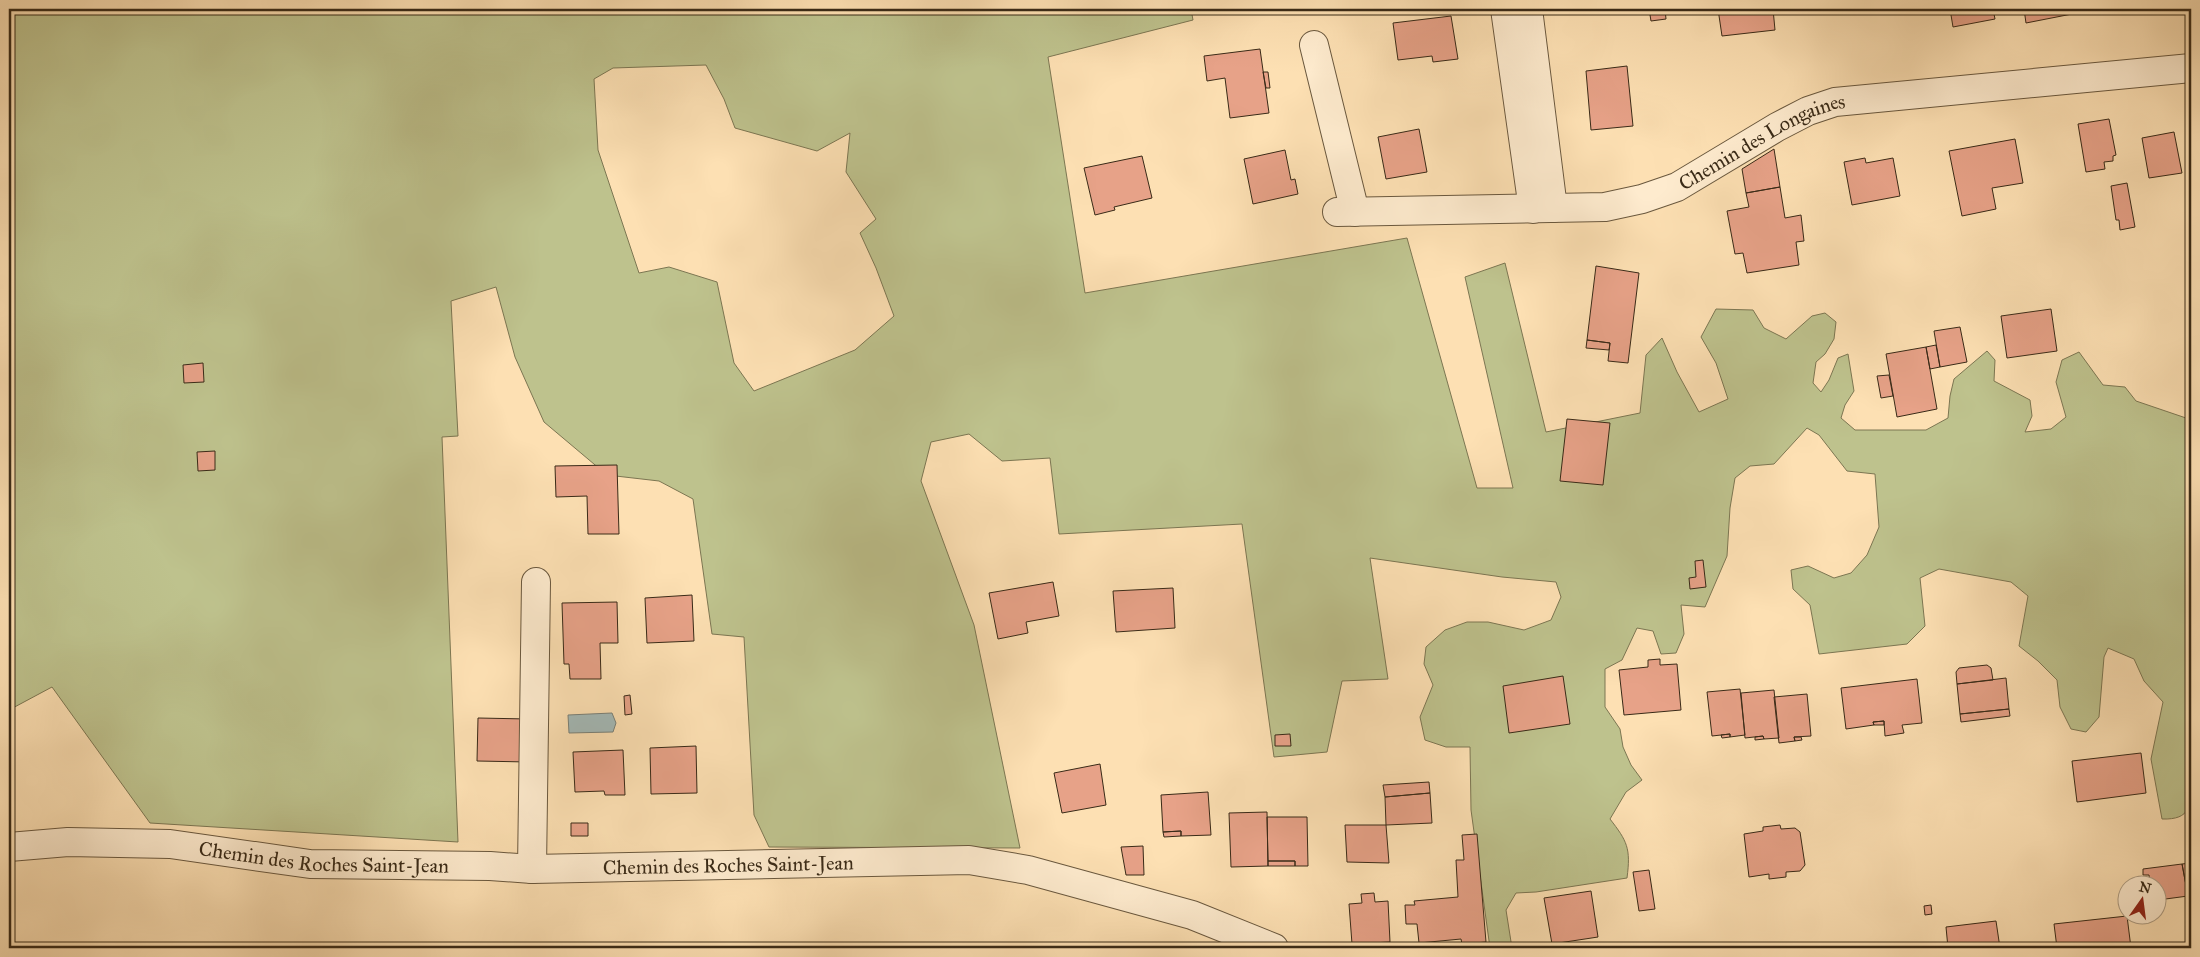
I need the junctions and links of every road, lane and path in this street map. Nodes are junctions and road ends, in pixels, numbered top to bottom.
1 (1505, 9) edge
2 (1528, 9) edge
3 (1314, 45) dead end
4 (2191, 68) edge
5 (1543, 208) junction
6 (536, 582) dead end
7 (9, 848) edge
8 (532, 869) junction
9 (1274, 948) edge

1 - 5 street
2 - 5 street
3 - 5 street, Chemin des Longaines
4 - 5 street, Chemin des Longaines
6 - 8 street
7 - 8 street, Chemin des Roches Saint-Jean
8 - 9 street, Chemin des Roches Saint-Jean

